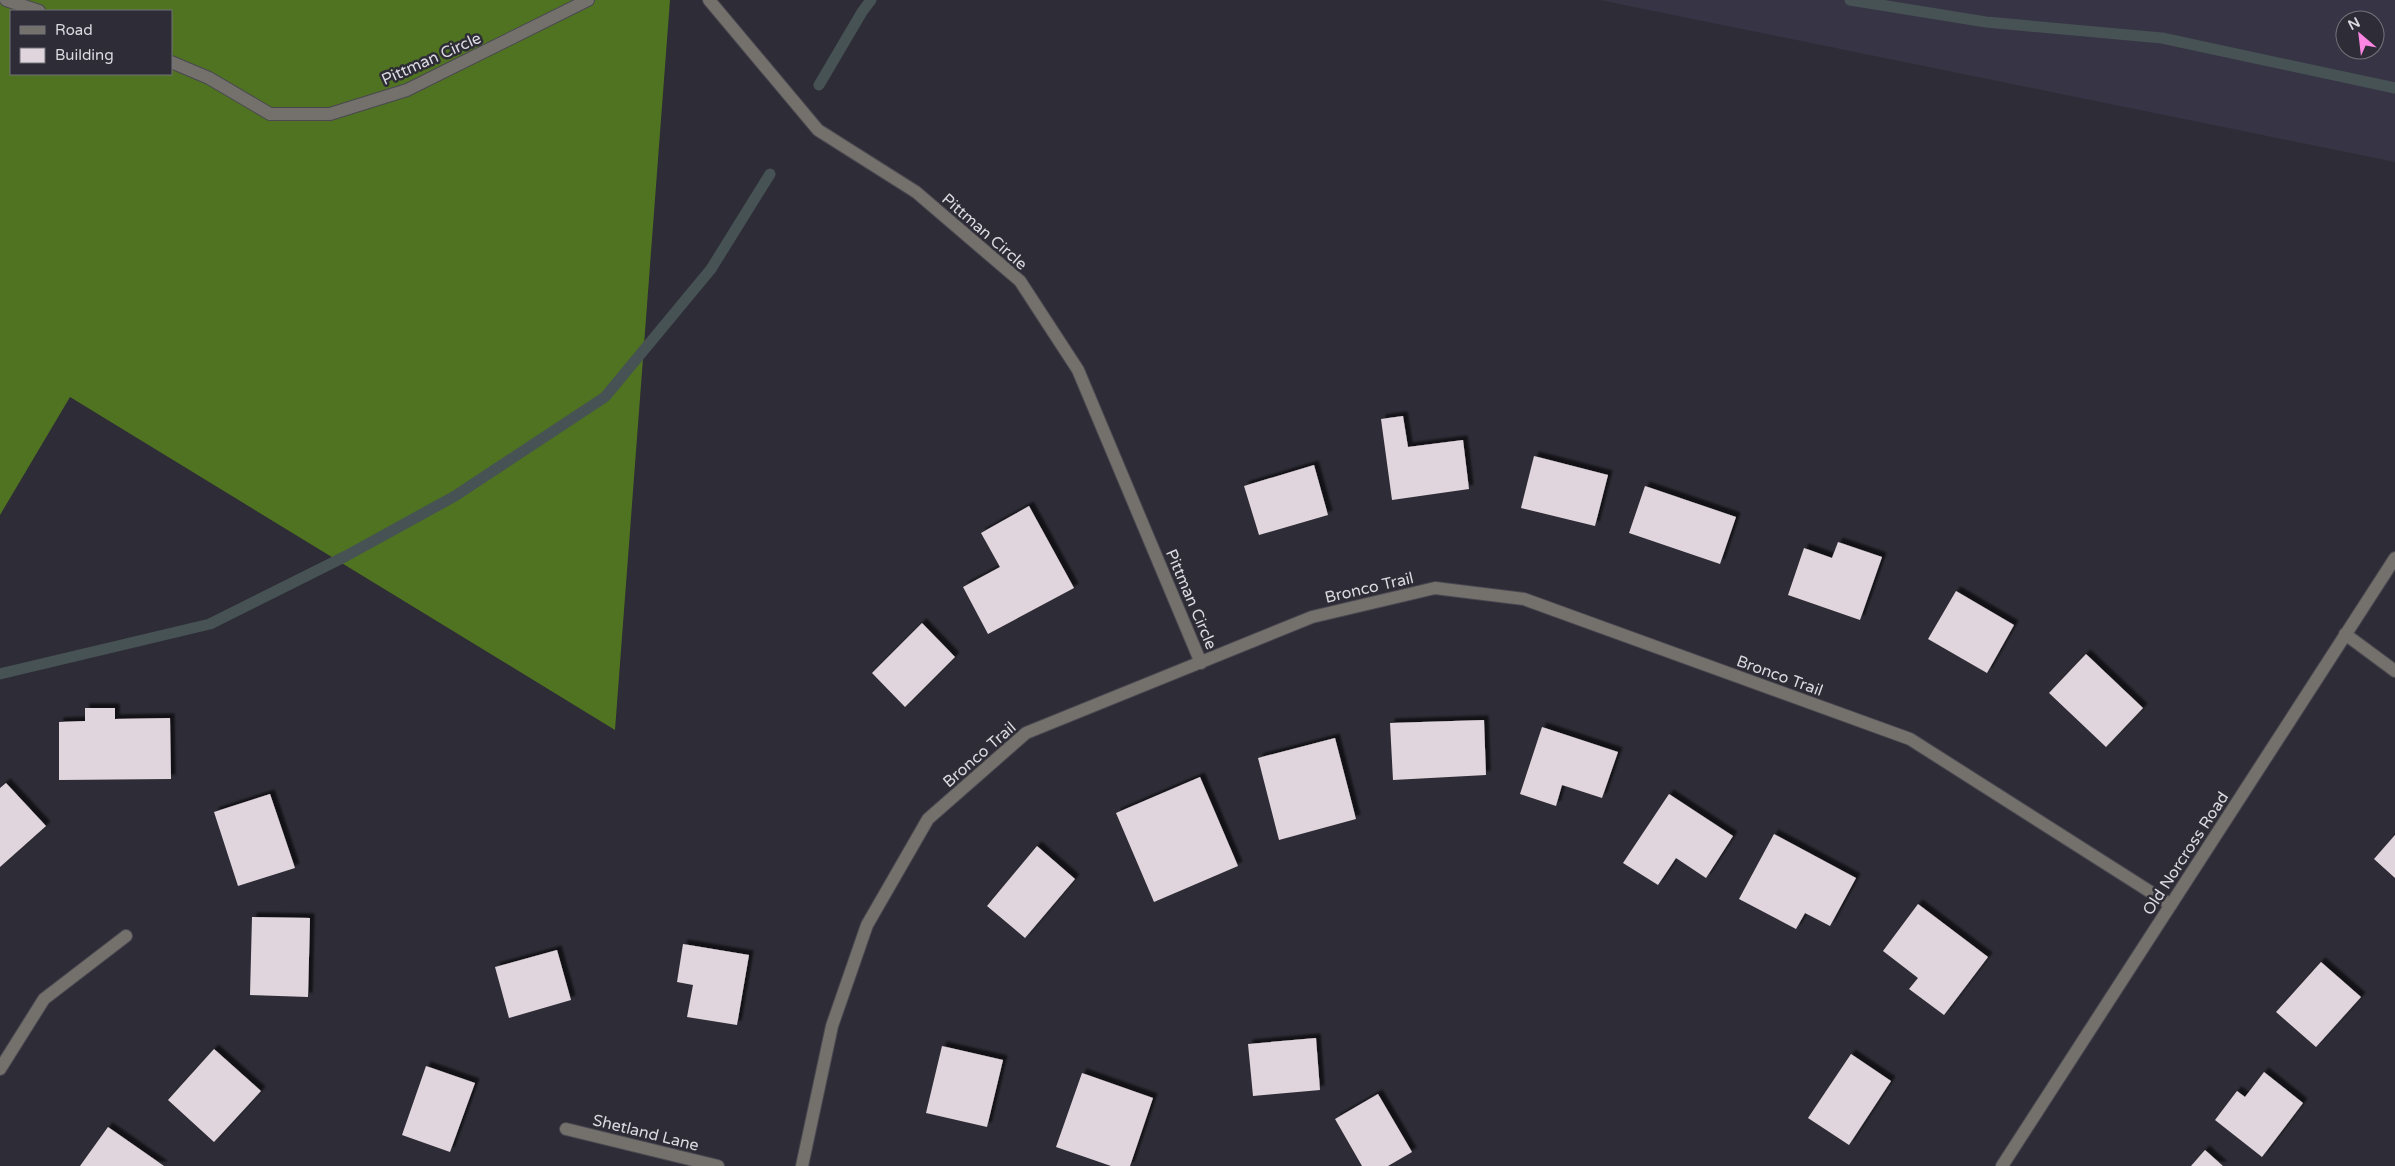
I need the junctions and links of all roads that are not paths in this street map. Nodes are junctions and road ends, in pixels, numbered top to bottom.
1 (6, 0) edge
2 (588, 0) edge
3 (709, 0) edge
4 (36, 10) edge
5 (172, 62) edge
6 (2395, 558) edge
7 (2345, 634) junction
8 (1201, 663) junction
9 (2395, 672) edge
10 (2171, 905) junction
11 (126, 936) dead end
12 (0, 1069) edge
13 (566, 1130) dead end
14 (718, 1166) edge
15 (802, 1166) edge
16 (2002, 1166) edge

1 - 4 street
2 - 5 street, Pittman Circle
3 - 8 street, Pittman Circle
6 - 7 street, Old Norcross Road
7 - 9 street
7 - 10 street, Old Norcross Road
8 - 10 street, Bronco Trail
8 - 15 street, Bronco Trail
10 - 16 street, Old Norcross Road
11 - 12 street
13 - 14 street, Shetland Lane

